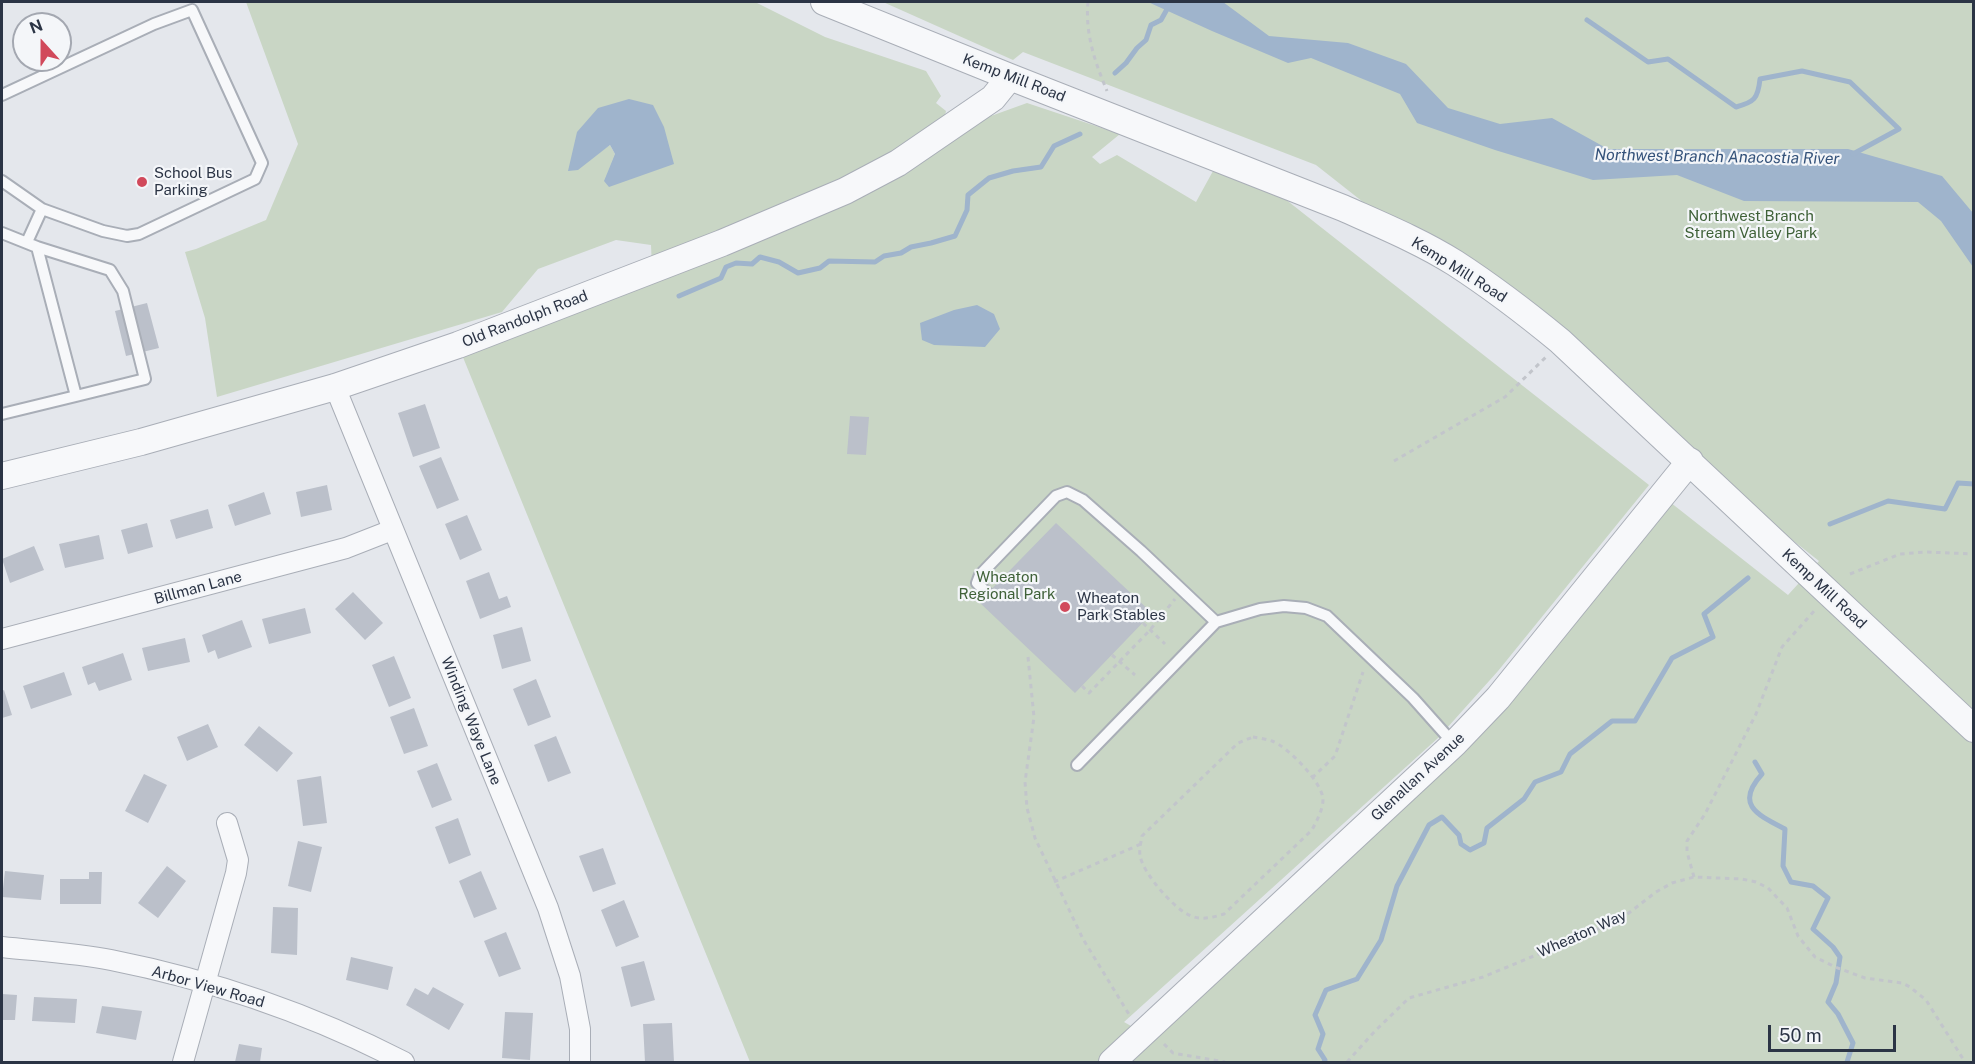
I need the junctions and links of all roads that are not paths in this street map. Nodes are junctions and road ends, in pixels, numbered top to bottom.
1 (824, 2) edge
2 (1010, 77) junction
3 (2, 95) edge
4 (2, 181) edge
5 (42, 209) junction
6 (2, 233) edge
7 (32, 244) junction
8 (335, 387) junction
9 (76, 396) junction
10 (2, 414) edge
11 (1690, 461) junction
12 (2, 476) edge
13 (392, 530) junction
14 (987, 593) dead end
15 (1216, 622) junction
16 (2, 639) edge
17 (1974, 729) edge
18 (1454, 744) junction
19 (1077, 765) dead end
20 (227, 822) dead end
21 (2, 947) edge
22 (206, 984) junction
23 (183, 1062) edge
24 (404, 1062) edge
25 (580, 1062) edge
26 (1112, 1062) edge

1 - 2 street, Kemp Mill Road
2 - 8 street, Old Randolph Road
2 - 11 street, Kemp Mill Road
3 - 5 lane
4 - 5 lane
5 - 7 lane
6 - 7 lane
7 - 9 lane
7 - 9 lane
8 - 12 street, Old Randolph Road
8 - 13 street, Winding Waye Lane
9 - 10 lane
11 - 17 street, Kemp Mill Road
11 - 18 street, Glenallan Avenue
13 - 16 street, Billman Lane
13 - 25 street, Winding Waye Lane
14 - 15 lane
15 - 18 lane
15 - 19 lane
18 - 26 street, Glenallan Avenue
20 - 22 street
21 - 22 street, Arbor View Road
22 - 23 street
22 - 24 street, Arbor View Road

